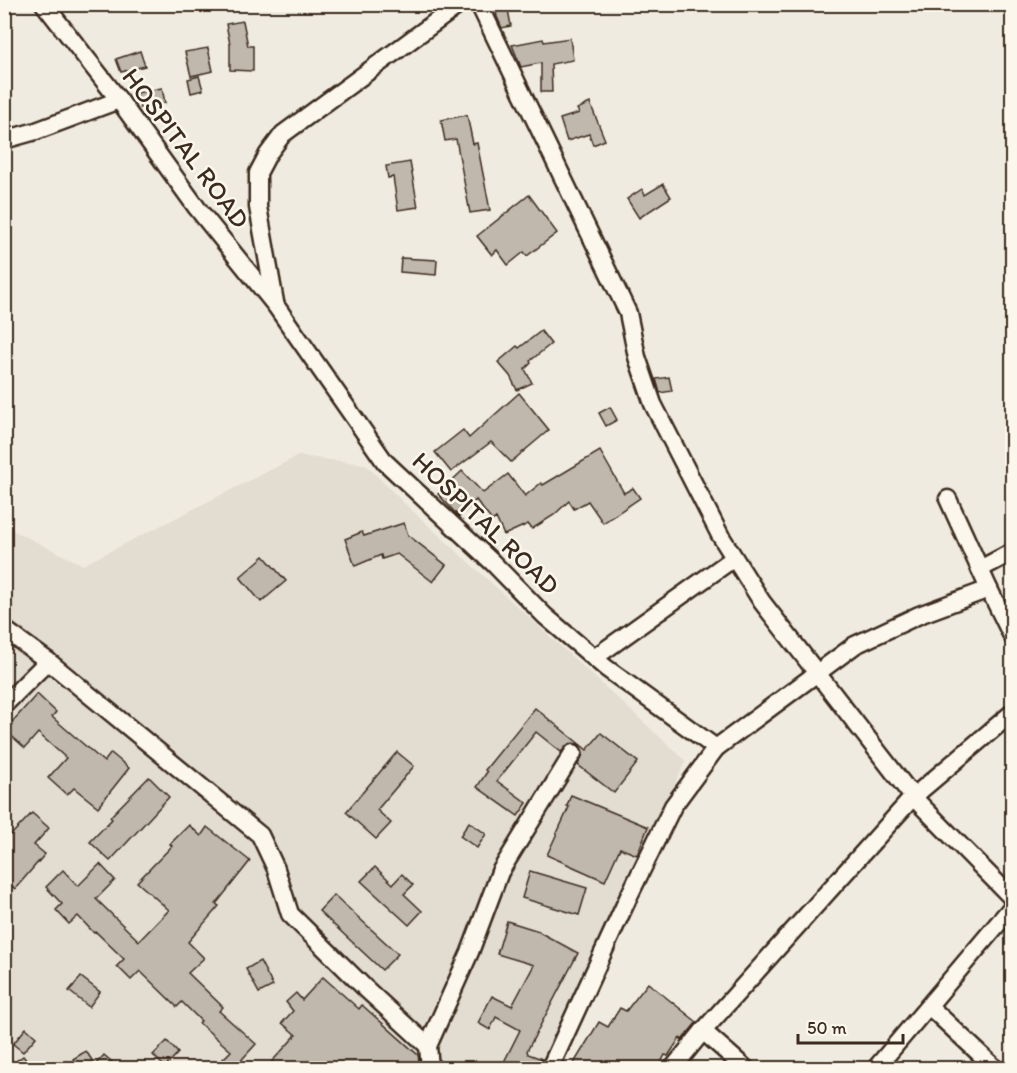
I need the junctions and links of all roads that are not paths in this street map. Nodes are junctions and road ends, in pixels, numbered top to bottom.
1 (460, 4) edge
2 (479, 4) edge
3 (44, 5) edge
4 (119, 100) junction
5 (4, 140) edge
6 (276, 306) junction
7 (948, 499) dead end
8 (1012, 552) edge
9 (734, 558) junction
10 (980, 569) junction
11 (989, 589) junction
12 (4, 629) edge
13 (1012, 636) edge
14 (594, 658) junction
15 (48, 661) junction
16 (816, 674) junction
17 (4, 705) edge
18 (1012, 713) edge
19 (716, 748) junction
20 (573, 753) dead end
21 (913, 797) junction
22 (1012, 898) edge
23 (1012, 907) edge
24 (930, 1007) junction
25 (703, 1032) junction
26 (428, 1046) junction
27 (430, 1068) edge
28 (550, 1068) edge
29 (673, 1068) edge
30 (745, 1068) edge
31 (876, 1068) edge
32 (995, 1068) edge

1 - 6 street
2 - 9 street
3 - 4 street, HOSPITAL ROAD
4 - 5 street
4 - 6 street, HOSPITAL ROAD
6 - 14 street, HOSPITAL ROAD
7 - 10 street
8 - 10 street
9 - 14 street
9 - 16 street
10 - 11 street
11 - 13 street
11 - 16 street
12 - 15 street
14 - 19 street, HOSPITAL ROAD
15 - 17 street
15 - 26 street
16 - 19 street
16 - 21 street
18 - 21 street
19 - 28 street
20 - 26 street
21 - 22 street
21 - 25 street
23 - 24 street
24 - 31 street
24 - 32 street
25 - 29 street
25 - 30 street
26 - 27 street

